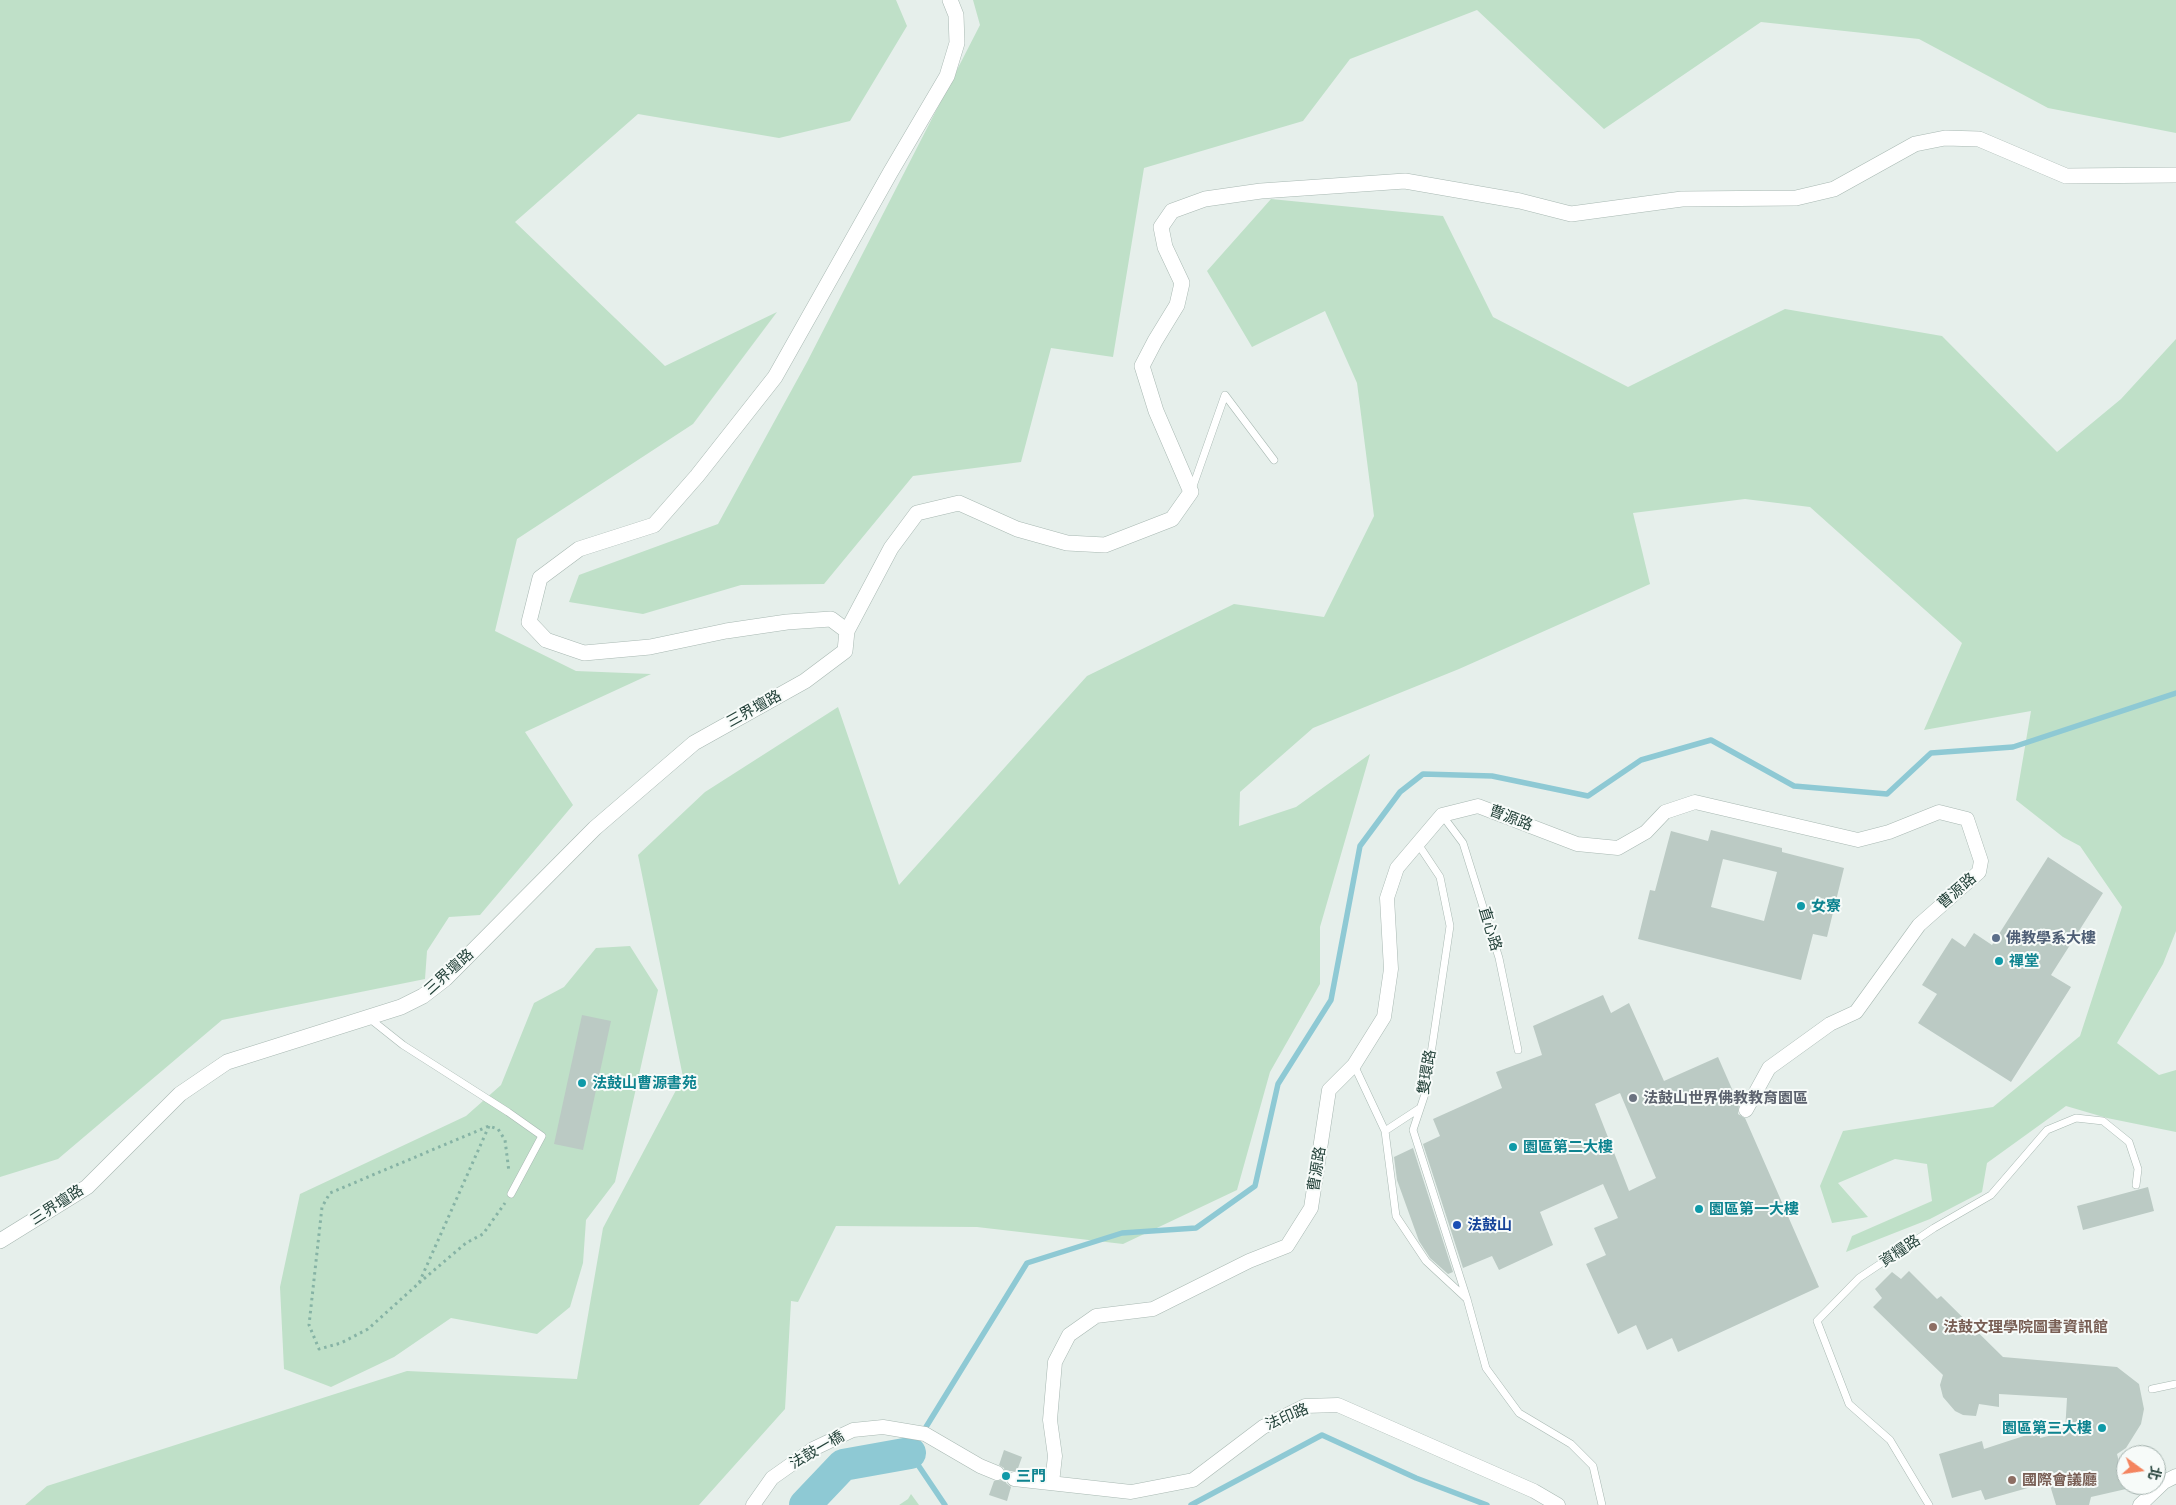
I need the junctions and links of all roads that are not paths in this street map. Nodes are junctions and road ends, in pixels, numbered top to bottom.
1 (950, 0) edge
2 (2176, 175) edge
3 (1274, 460) dead end
4 (1191, 492) junction
5 (846, 631) junction
6 (1442, 815) junction
7 (1418, 844) junction
8 (368, 1017) junction
9 (1518, 1050) dead end
10 (1354, 1065) junction
11 (1420, 1108) junction
12 (1746, 1110) dead end
13 (1385, 1131) junction
14 (2136, 1185) dead end
15 (512, 1194) road end
16 (0, 1241) edge
17 (1467, 1299) junction
18 (2176, 1384) edge
19 (2152, 1388) dead end
20 (997, 1473) dead end
21 (2176, 1476) edge
22 (1014, 1479) dead end
23 (1052, 1483) junction
24 (754, 1505) edge
25 (1558, 1505) edge
26 (1602, 1505) edge
27 (1929, 1505) edge
28 (2140, 1505) edge

1 - 5 street
2 - 4 street
3 - 4 lane
4 - 5 street, 三界壇路
5 - 8 street, 三界壇路
6 - 7 street, 曹源路
6 - 9 lane, 直心路
6 - 12 street, 曹源路
7 - 10 street, 曹源路
7 - 11 lane, 雙環路
8 - 15 lane
8 - 16 street, 三界壇路
10 - 13 lane
10 - 23 street, 曹源路
11 - 13 lane
11 - 17 lane, 雙環路
13 - 17 lane
14 - 27 lane, 資糧路
17 - 26 lane, 雙環路
18 - 19 lane
20 - 24 street, 法鼓一橋
21 - 28 street
22 - 23 street, 法印路
23 - 25 street, 法印路

